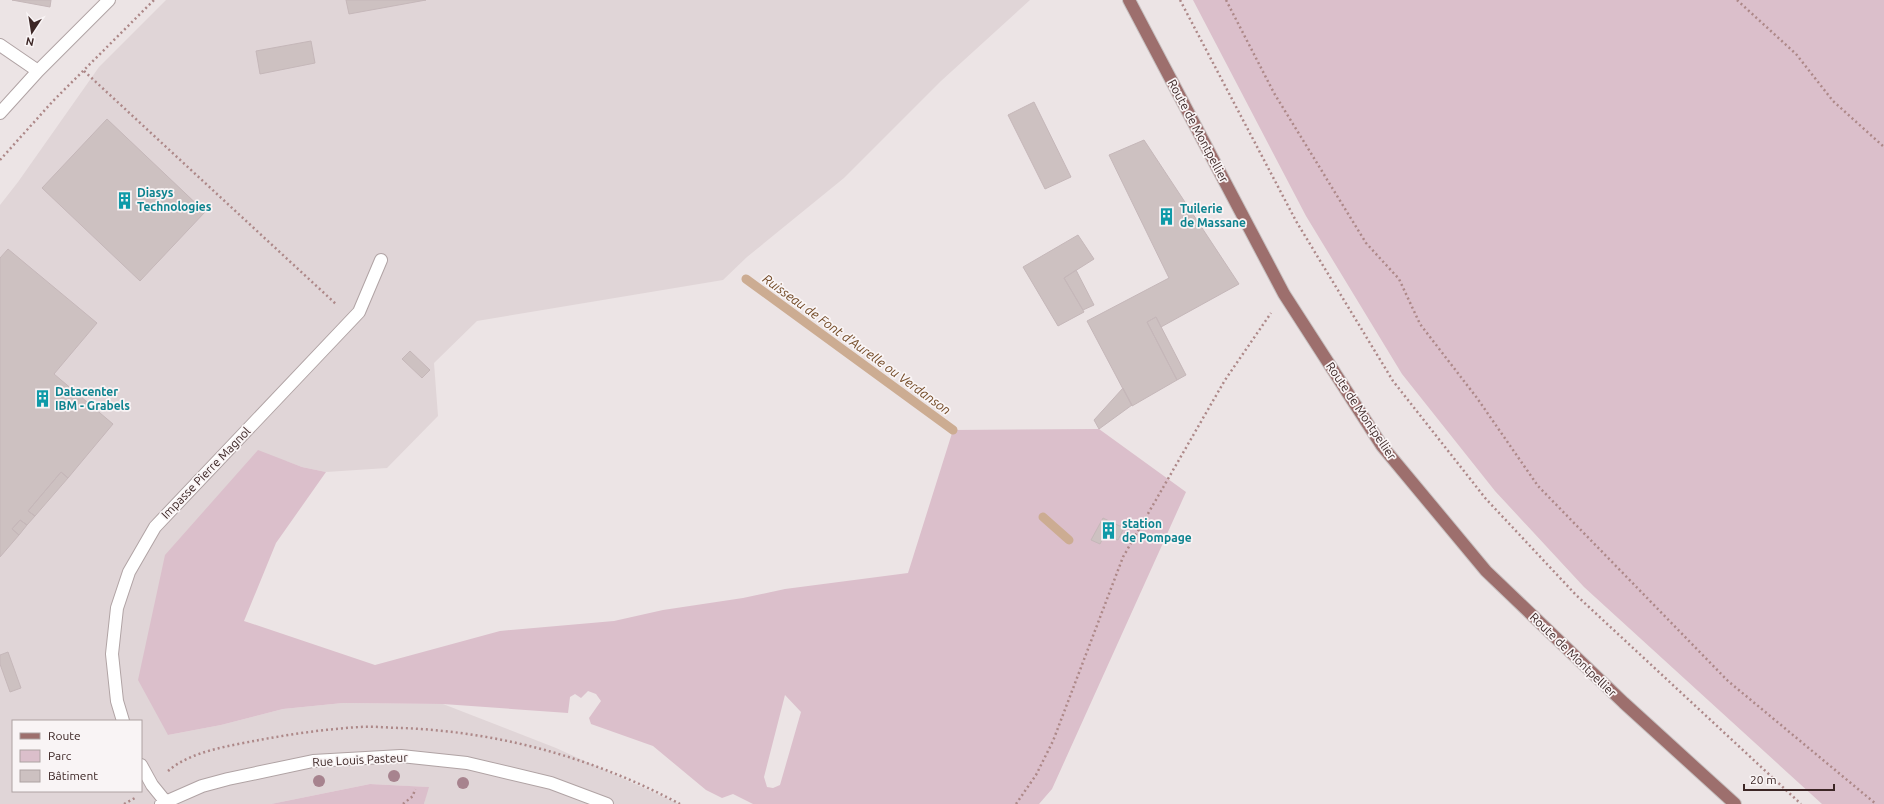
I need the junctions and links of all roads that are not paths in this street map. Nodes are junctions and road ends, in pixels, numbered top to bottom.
1 (109, 0) edge
2 (1129, 0) edge
3 (0, 45) edge
4 (38, 71) junction
5 (0, 113) edge
6 (381, 260) dead end
7 (123, 720) edge
8 (142, 767) edge
9 (163, 802) edge
10 (607, 804) edge
11 (1735, 804) edge

1 - 4 street
2 - 11 main road, Route de Montpellier
3 - 4 street
4 - 5 street
6 - 7 street, Impasse Pierre Magnol
8 - 9 street
9 - 10 street, Rue Louis Pasteur

